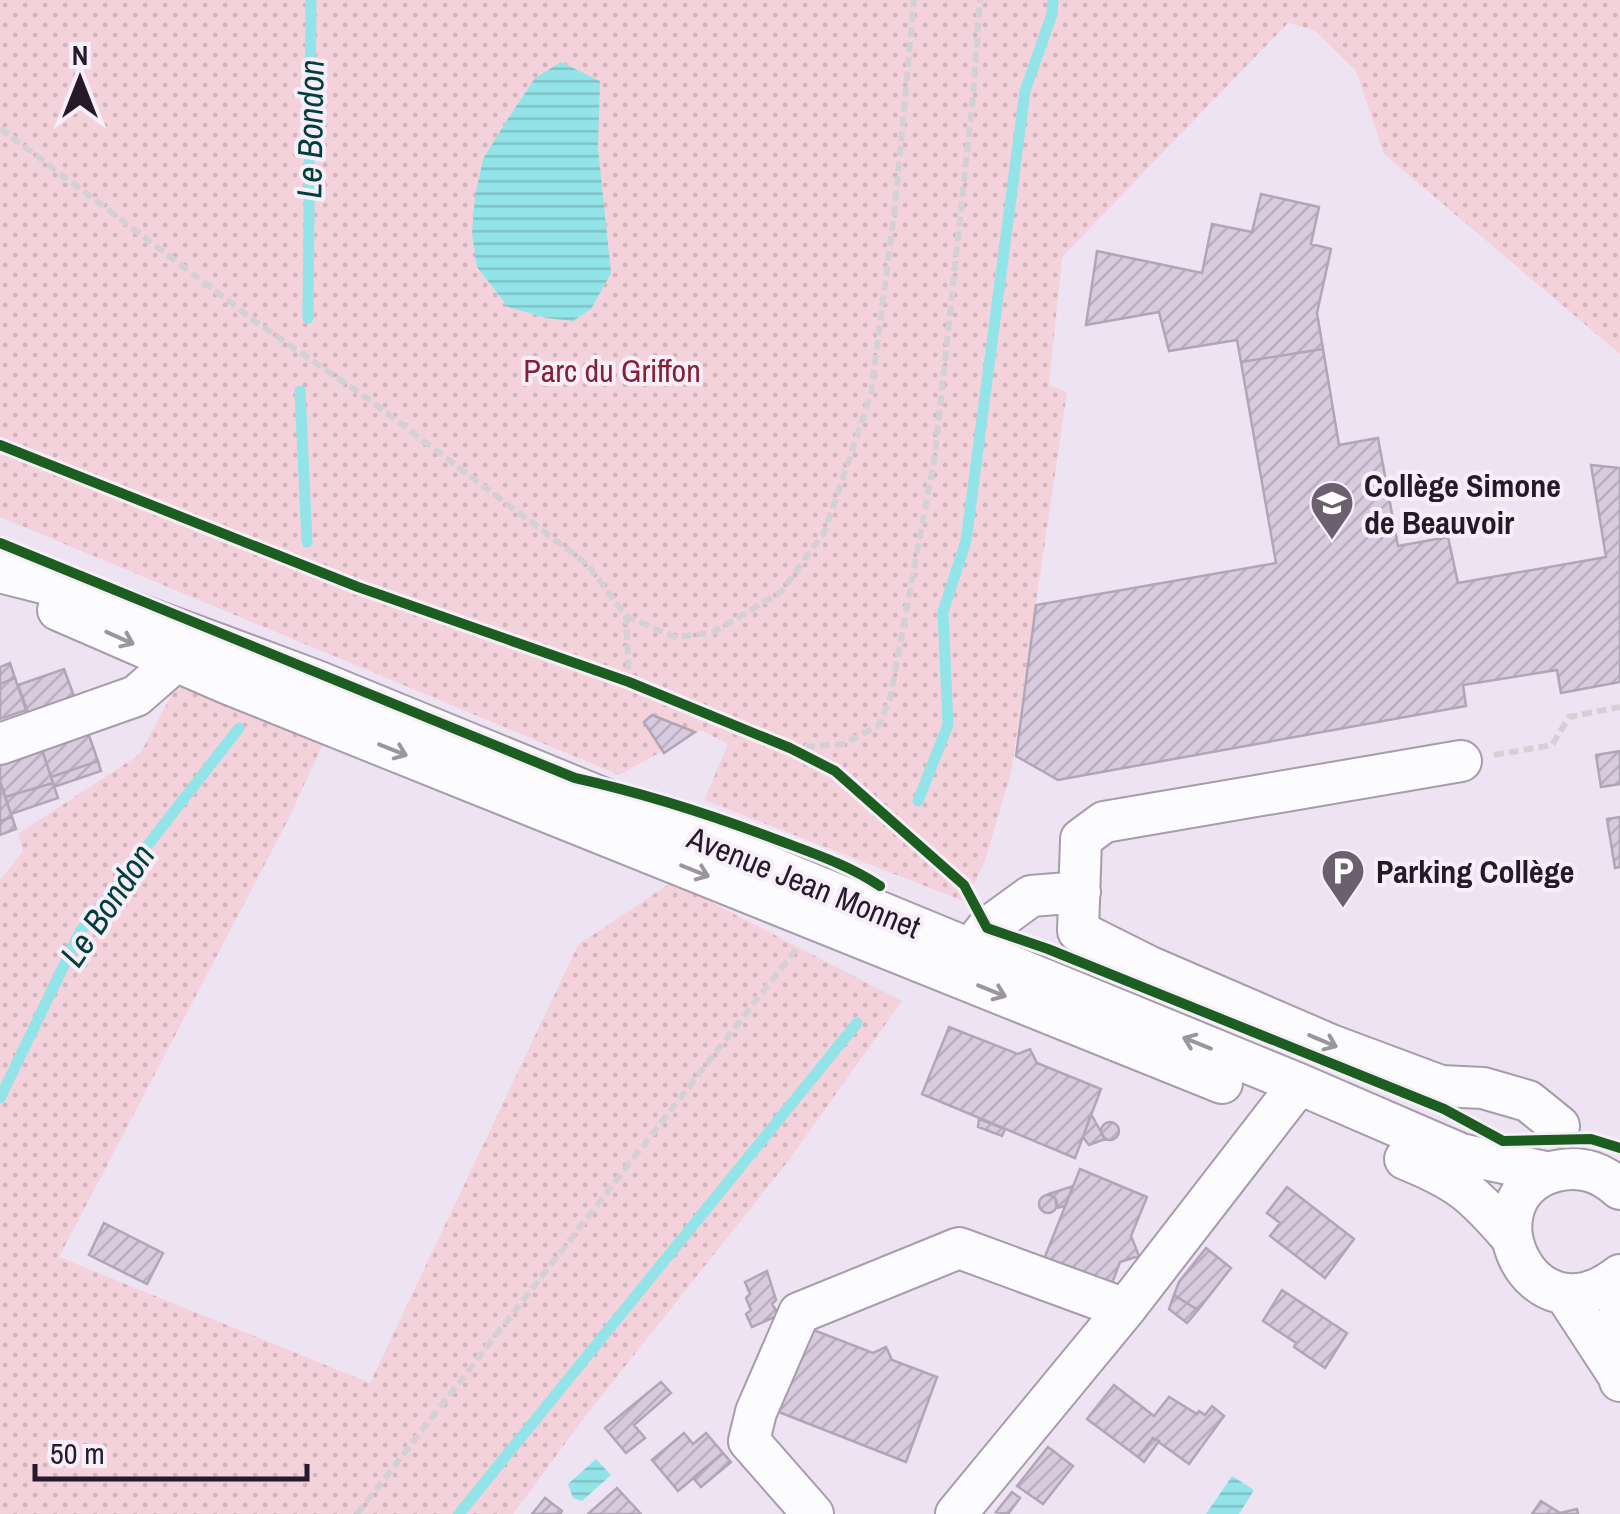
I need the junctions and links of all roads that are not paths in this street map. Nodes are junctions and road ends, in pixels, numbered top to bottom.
1 (0, 572) edge
2 (0, 582) edge
3 (174, 662) junction
4 (235, 668) junction
5 (0, 744) edge
6 (1461, 761) road end
7 (1080, 892) junction
8 (888, 934) junction
9 (978, 939) junction
10 (1291, 1096) junction
11 (1559, 1126) dead end
12 (1550, 1173) junction
13 (1620, 1188) edge
14 (1511, 1237) junction
15 (1620, 1275) edge
16 (1565, 1294) junction
17 (1125, 1309) junction
18 (1620, 1379) edge
19 (959, 1513) edge
20 (812, 1514) edge

1 - 4 street, Avenue Jean Monnet
2 -> 3 street, Avenue Jean Monnet
3 - 4 street, Avenue Jean Monnet
3 - 5 street
4 - 8 street, Avenue Jean Monnet
6 - 7 street
7 - 9 street
7 -> 11 street
8 - 9 street, Avenue Jean Monnet
8 -> 10 street, Avenue Jean Monnet
10 -> 9 street, Avenue Jean Monnet
10 - 12 street, Avenue Jean Monnet
10 - 14 street, Avenue Jean Monnet
10 - 17 street
12 - 13 street, Avenue Jean Monnet
12 - 14 street
14 - 16 street, Avenue Jean Monnet
15 - 16 street
15 - 18 street
16 - 18 street
17 - 19 street
17 - 20 street

